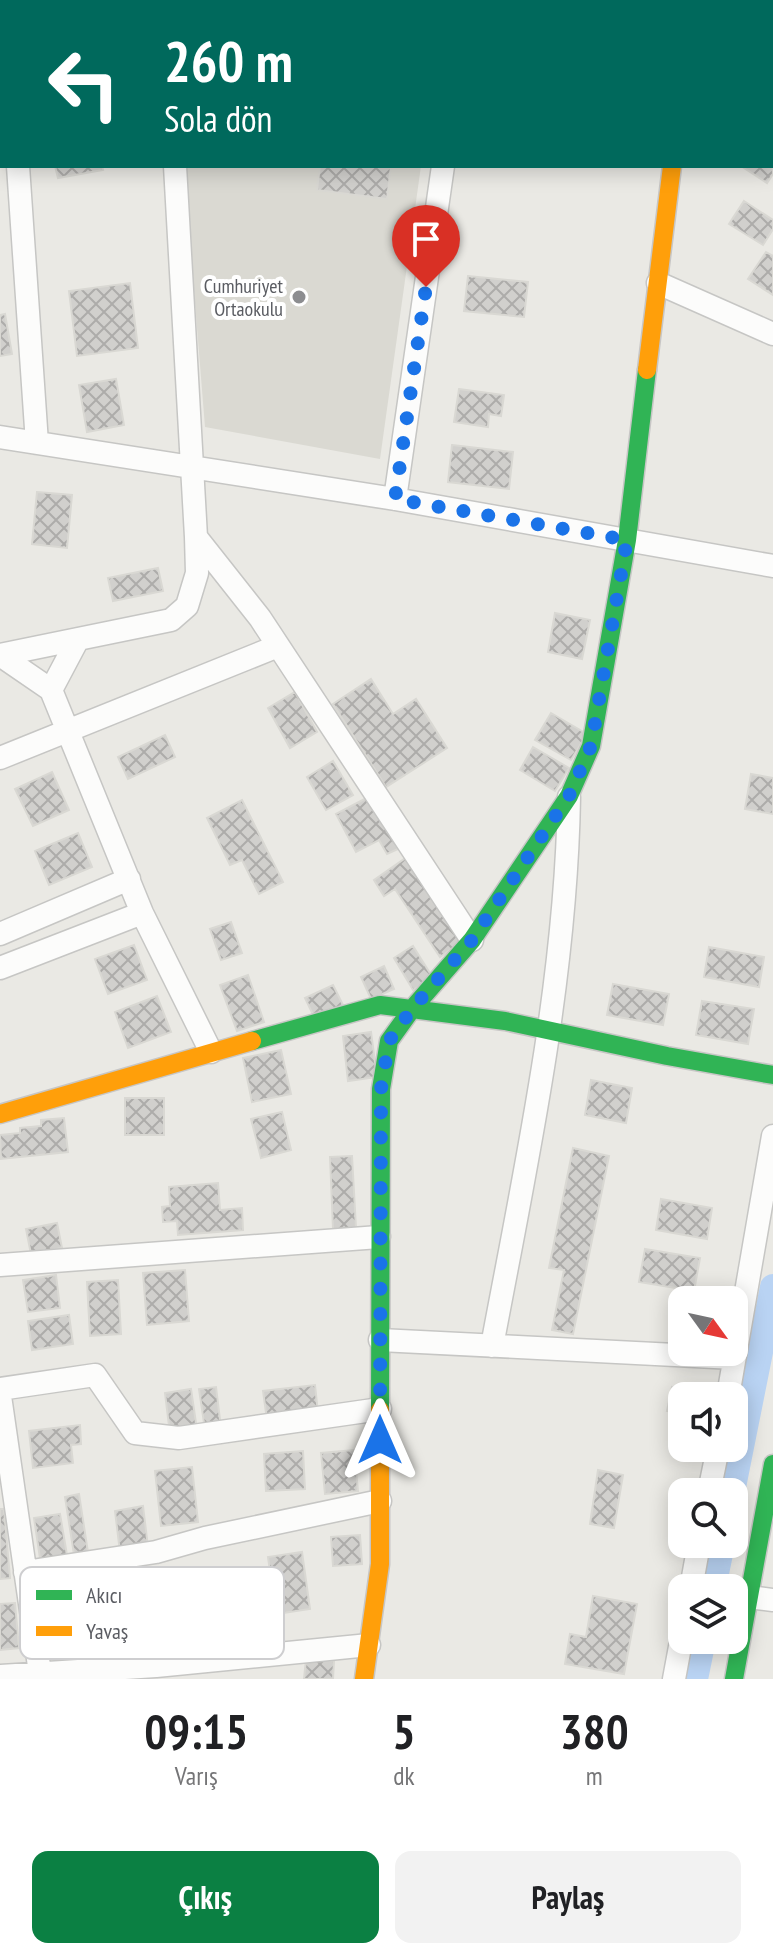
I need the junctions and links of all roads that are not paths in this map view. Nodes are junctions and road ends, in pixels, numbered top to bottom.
1 (18, 168) edge
2 (175, 168) edge
3 (443, 168) edge
4 (672, 168) edge
5 (658, 283) junction
6 (773, 334) edge
7 (0, 437) edge
8 (37, 443) junction
9 (190, 469) junction
10 (395, 499) junction
11 (196, 537) junction
12 (627, 540) junction
13 (773, 566) edge
14 (78, 639) junction
15 (278, 646) junction
16 (0, 655) edge
17 (51, 690) junction
18 (66, 731) junction
19 (0, 758) edge
20 (569, 796) junction
21 (129, 879) junction
22 (142, 913) junction
23 (0, 934) edge
24 (472, 940) junction
25 (0, 968) edge
26 (412, 1009) junction
27 (550, 1031) junction
28 (211, 1052) junction
29 (773, 1075) edge
30 (0, 1114) edge
31 (773, 1136) edge
32 (379, 1237) junction
33 (0, 1265) edge
34 (747, 1286) edge
35 (380, 1340) junction
36 (492, 1346) junction
37 (668, 1355) edge
38 (0, 1389) edge
39 (0, 1396) edge
40 (380, 1409) junction
41 (773, 1464) edge
42 (380, 1501) junction
43 (24, 1567) edge
44 (58, 1567) edge
45 (748, 1597) joint
46 (773, 1600) edge
47 (369, 1645) junction
48 (284, 1653) edge
49 (679, 1654) edge
50 (738, 1654) edge
51 (38, 1659) edge
52 (227, 1659) edge
53 (40, 1673) junction
54 (0, 1676) edge
55 (364, 1679) edge
56 (674, 1679) edge
57 (734, 1679) edge

1 - 8 street
2 - 9 street
3 - 10 street
4 - 5 street
5 - 6 street
5 - 12 street
7 - 8 street
8 - 9 street
9 - 10 street
9 - 11 street
10 - 12 street
11 - 14 street
11 - 15 street
12 - 13 street
12 - 20 street
14 - 16 street
14 - 17 street
15 - 18 street
15 - 24 street
16 - 17 street
17 - 18 street
18 - 19 street
18 - 21 street
20 - 24 street
20 - 27 street
21 - 22 street
21 - 23 street
22 - 25 street
22 - 28 street
24 - 26 street
26 - 27 street
26 - 28 street
26 - 32 street
27 - 29 street
27 - 36 street
28 - 30 street
31 - 34 street
32 - 33 street
32 - 35 street
35 - 36 street
35 - 40 street
36 - 37 street
38 - 40 street
39 - 43 street
40 - 42 street
41 - 45 street
42 - 44 street
42 - 47 street
45 - 46 street
47 - 48 street
47 - 55 street
49 - 56 street
50 - 57 street
51 - 53 street
52 - 53 street
53 - 54 street

